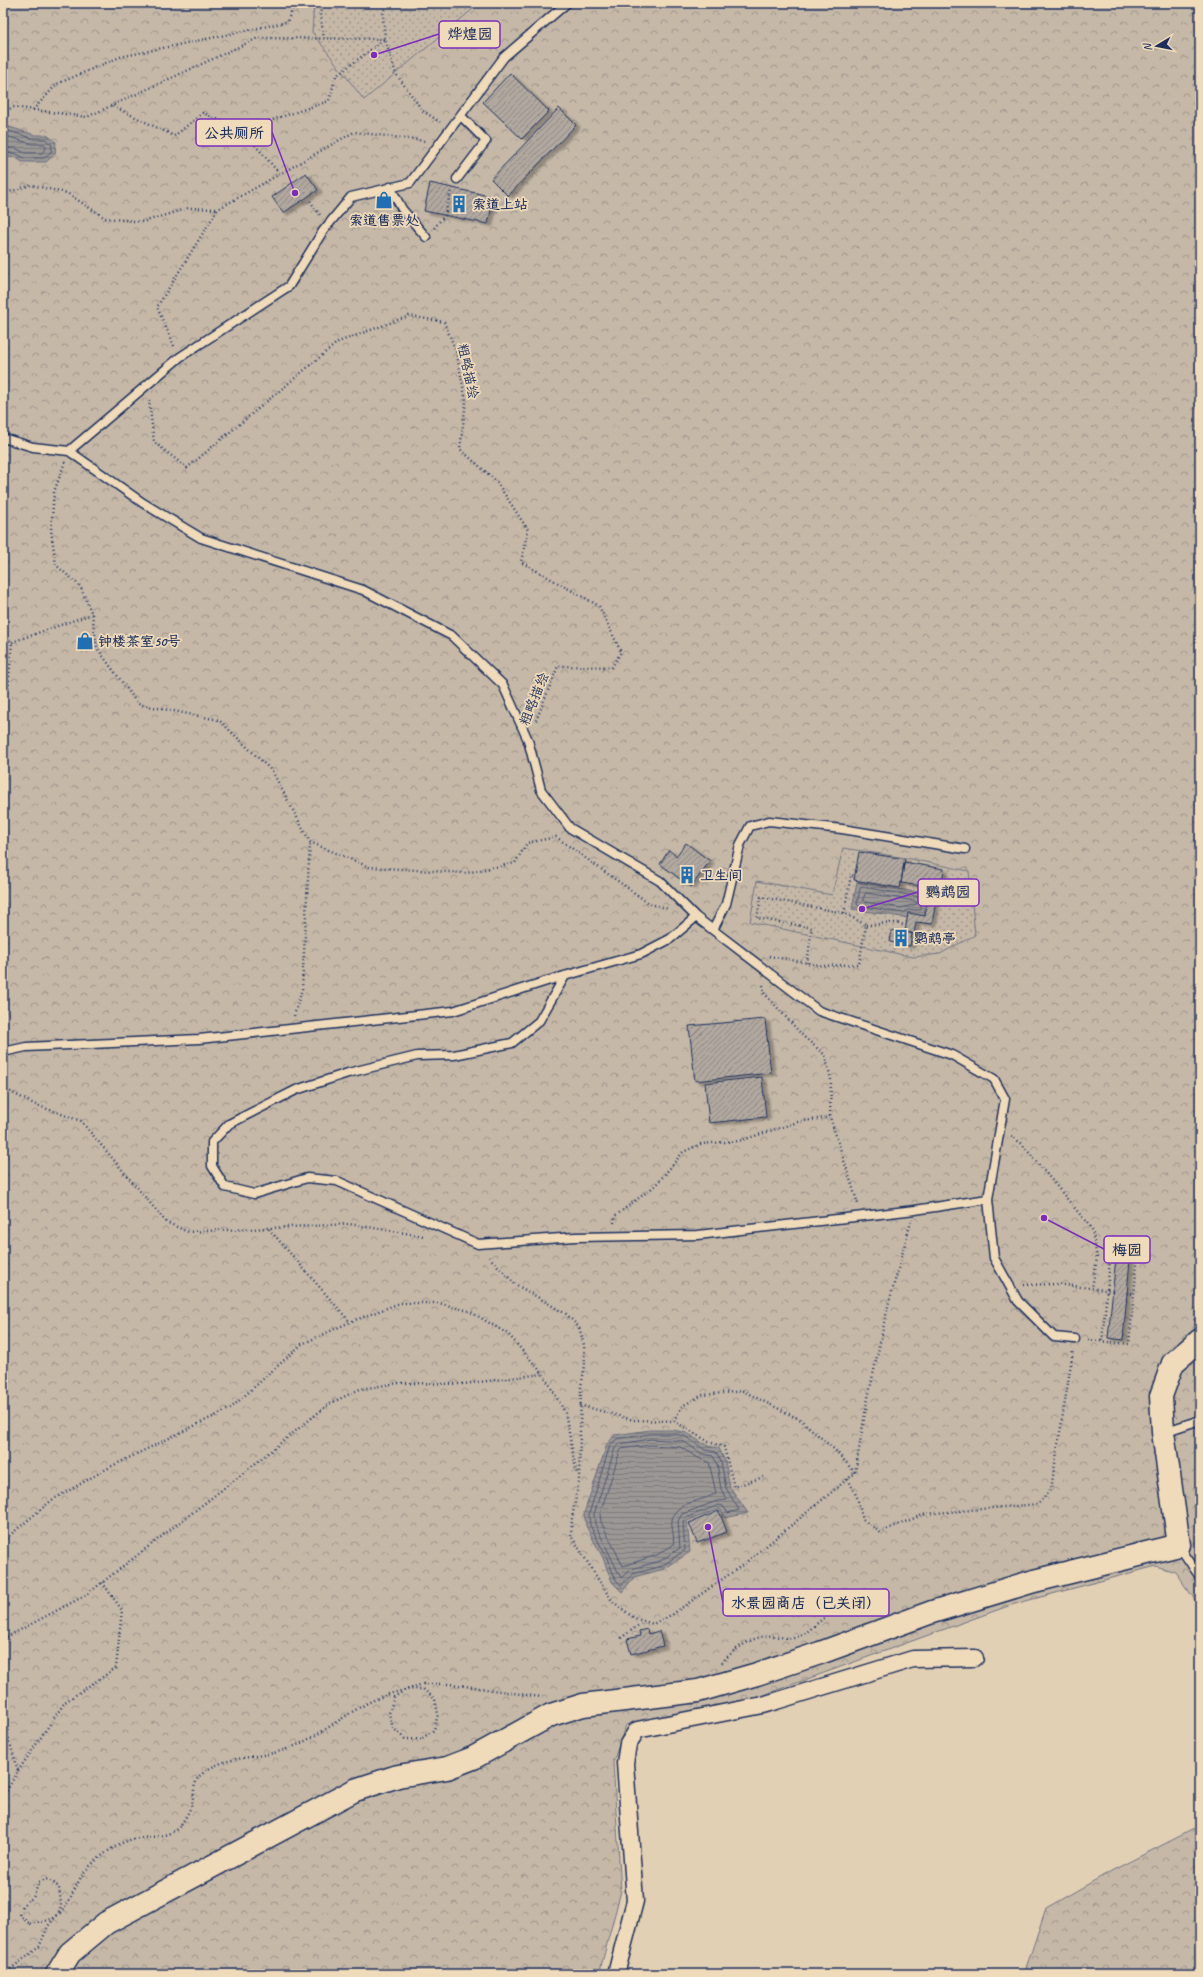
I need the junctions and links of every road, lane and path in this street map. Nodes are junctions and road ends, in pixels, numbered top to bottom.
1 (295, 3) edge
2 (323, 3) edge
3 (386, 3) edge
4 (567, 3) edge
5 (324, 38) junction
6 (385, 38) junction
7 (112, 106) junction
8 (33, 110) junction
9 (3, 113) edge
10 (461, 116) junction
11 (451, 129) junction
12 (242, 130) junction
13 (441, 143) junction
14 (280, 174) junction
15 (457, 179) dead end
16 (390, 188) junction
17 (3, 194) edge
18 (448, 204) dead end
19 (218, 209) junction
20 (426, 237) joint
21 (180, 357) junction
22 (147, 384) junction
23 (3, 438) edge
24 (69, 451) junction
25 (92, 614) junction
26 (3, 636) edge
27 (12, 642) junction
28 (3, 694) edge
29 (528, 740) junction
30 (310, 842) junction
31 (965, 849) dead end
32 (855, 876) dead end
33 (650, 904) dead end
34 (844, 913) junction
35 (696, 917) junction
36 (866, 925) junction
37 (906, 925) dead end
38 (713, 930) junction
39 (753, 962) junction
40 (807, 963) junction
41 (767, 972) junction
42 (566, 976) junction
43 (291, 1028) junction
44 (3, 1052) edge
45 (830, 1117) junction
46 (1000, 1129) junction
47 (988, 1199) junction
48 (915, 1210) junction
49 (862, 1216) junction
50 (269, 1228) dead end
51 (611, 1236) junction
52 (478, 1244) junction
53 (1009, 1285) junction
54 (1092, 1288) junction
55 (1107, 1290) junction
56 (1113, 1291) dead end
57 (1127, 1293) dead end
58 (1134, 1294) junction
59 (350, 1322) junction
60 (1076, 1339) junction
61 (1200, 1340) edge
62 (1102, 1341) junction
63 (543, 1374) junction
64 (580, 1405) junction
65 (1200, 1420) edge
66 (674, 1421) junction
67 (1163, 1432) junction
68 (855, 1473) junction
69 (763, 1477) dead end
70 (848, 1479) junction
71 (579, 1481) junction
72 (3, 1541) edge
73 (1179, 1545) junction
74 (1200, 1577) edge
75 (102, 1582) junction
76 (875, 1613) dead end
77 (644, 1622) junction
78 (621, 1638) dead end
79 (3, 1639) edge
80 (975, 1658) dead end
81 (721, 1664) dead end
82 (544, 1698) dead end
83 (3, 1719) edge
84 (18, 1771) junction
85 (3, 1796) edge
86 (55, 1917) junction
87 (3, 1957) edge
88 (4, 1974) edge
89 (57, 1974) edge
90 (616, 1974) edge

1 - 8 path
2 - 5 path
3 - 6 path
4 - 10 lane
5 - 6 path
5 - 7 path
6 - 11 path
6 - 12 path
7 - 8 path
7 - 12 path
8 - 9 path
10 - 11 lane
10 - 15 lane
11 - 13 lane
12 - 14 path
13 - 14 path
13 - 16 lane
14 - 19 path
16 - 20 lane
16 - 21 lane
17 - 19 path
18 - 20 path
19 - 21 path
21 - 22 lane
22 - 24 lane
22 - 29 path, 粗略描绘
23 - 24 lane
24 - 25 path
24 - 29 lane
25 - 27 path
25 - 30 path
26 - 27 path
27 - 28 path
29 - 35 lane
30 - 33 path
30 - 43 path
31 - 38 lane
32 - 34 path
34 - 36 path
34 - 40 path
35 - 38 lane
35 - 42 lane
36 - 37 path
36 - 40 path
38 - 39 lane
39 - 40 path
39 - 41 lane
41 - 45 path
41 - 46 lane
42 - 43 lane
42 - 52 lane
43 - 44 lane
45 - 49 path
45 - 51 path
46 - 47 lane
46 - 54 path
47 - 48 lane
47 - 53 lane
48 - 49 lane
48 - 68 path
49 - 51 lane
50 - 59 path
51 - 52 lane
52 - 64 path
53 - 54 path
53 - 60 lane
54 - 55 path
55 - 56 path
55 - 58 path
55 - 62 path
57 - 58 path
58 - 62 path
59 - 63 path
59 - 72 path
60 - 62 path
60 - 70 path
61 - 67 street
63 - 71 path
63 - 75 path
64 - 66 path
64 - 71 path
65 - 67 lane
66 - 68 path
66 - 69 path
67 - 73 street
68 - 70 path
70 - 77 path
71 - 77 path
73 - 74 lane
73 - 89 street
75 - 79 path
75 - 84 path
76 - 81 path
77 - 78 path
80 - 90 street
82 - 86 path, bridge
83 - 84 path
84 - 85 path
86 - 86 path, bridge
86 - 88 path, bridge
87 - 88 path

